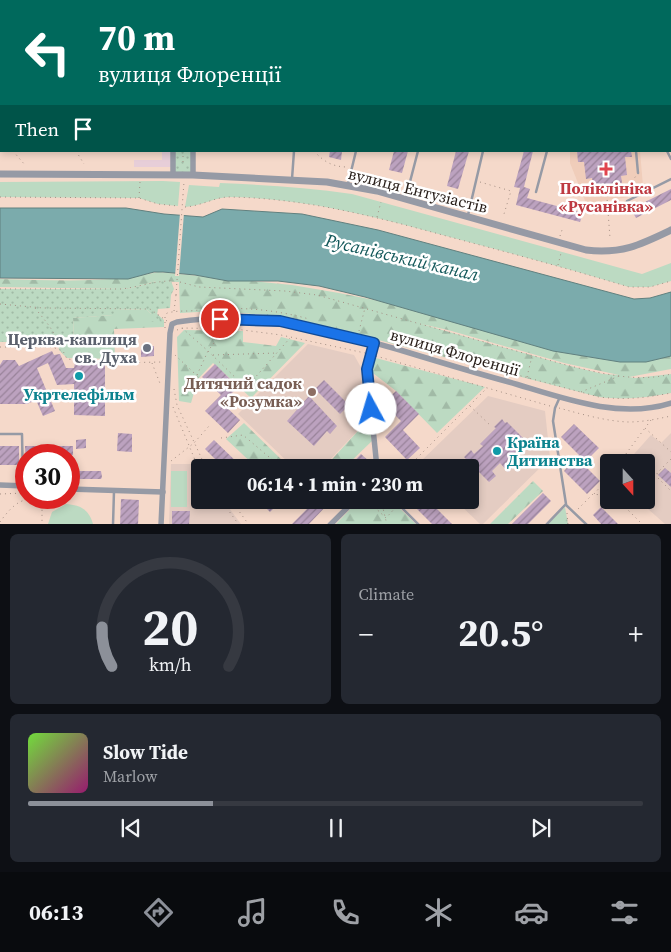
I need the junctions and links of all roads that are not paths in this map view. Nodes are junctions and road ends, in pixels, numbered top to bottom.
1 (173, 152) edge
2 (193, 152) edge
3 (294, 152) edge
4 (356, 152) edge
5 (418, 152) edge
6 (484, 152) edge
7 (547, 152) edge
8 (636, 152) edge
9 (638, 173) road end
10 (0, 174) edge
11 (173, 175) junction
12 (193, 175) junction
13 (292, 179) junction
14 (671, 179) edge
15 (348, 185) junction
16 (536, 192) dead end
17 (405, 198) junction
18 (627, 201) road end
19 (468, 216) junction
20 (671, 230) edge
21 (374, 343) junction
22 (560, 397) junction
23 (671, 403) edge
24 (0, 434) edge
25 (22, 444) edge
26 (376, 459) edge
27 (0, 484) edge
28 (15, 485) edge
29 (80, 489) edge
30 (114, 490) junction
31 (163, 492) junction
32 (566, 504) junction
33 (346, 509) edge
34 (403, 509) edge
35 (113, 524) edge
36 (161, 524) edge
37 (330, 524) edge
38 (419, 524) edge
39 (546, 524) edge
40 (586, 524) edge

1 - 11 street
2 - 12 street
3 - 13 lane
4 - 15 lane
5 - 17 lane
6 - 19 lane
7 - 16 lane
8 - 9 lane
10 - 11 street, вулиця Ентузіастів
11 - 12 street, вулиця Ентузіастів
12 - 13 street, вулиця Ентузіастів
13 - 15 street, вулиця Ентузіастів
14 - 18 lane
15 - 17 street, вулиця Ентузіастів
17 - 19 street, вулиця Ентузіастів
19 - 20 street, вулиця Ентузіастів
21 - 22 street, вулиця Флоренції
21 - 26 street
21 - 31 street, вулиця Флоренції
22 - 23 street, вулиця Флоренції
22 - 32 lane
24 - 25 lane
27 - 28 street
29 - 30 street
30 - 31 street
30 - 35 lane
31 - 36 street
32 - 39 lane
32 - 40 lane
33 - 37 street
34 - 38 lane

